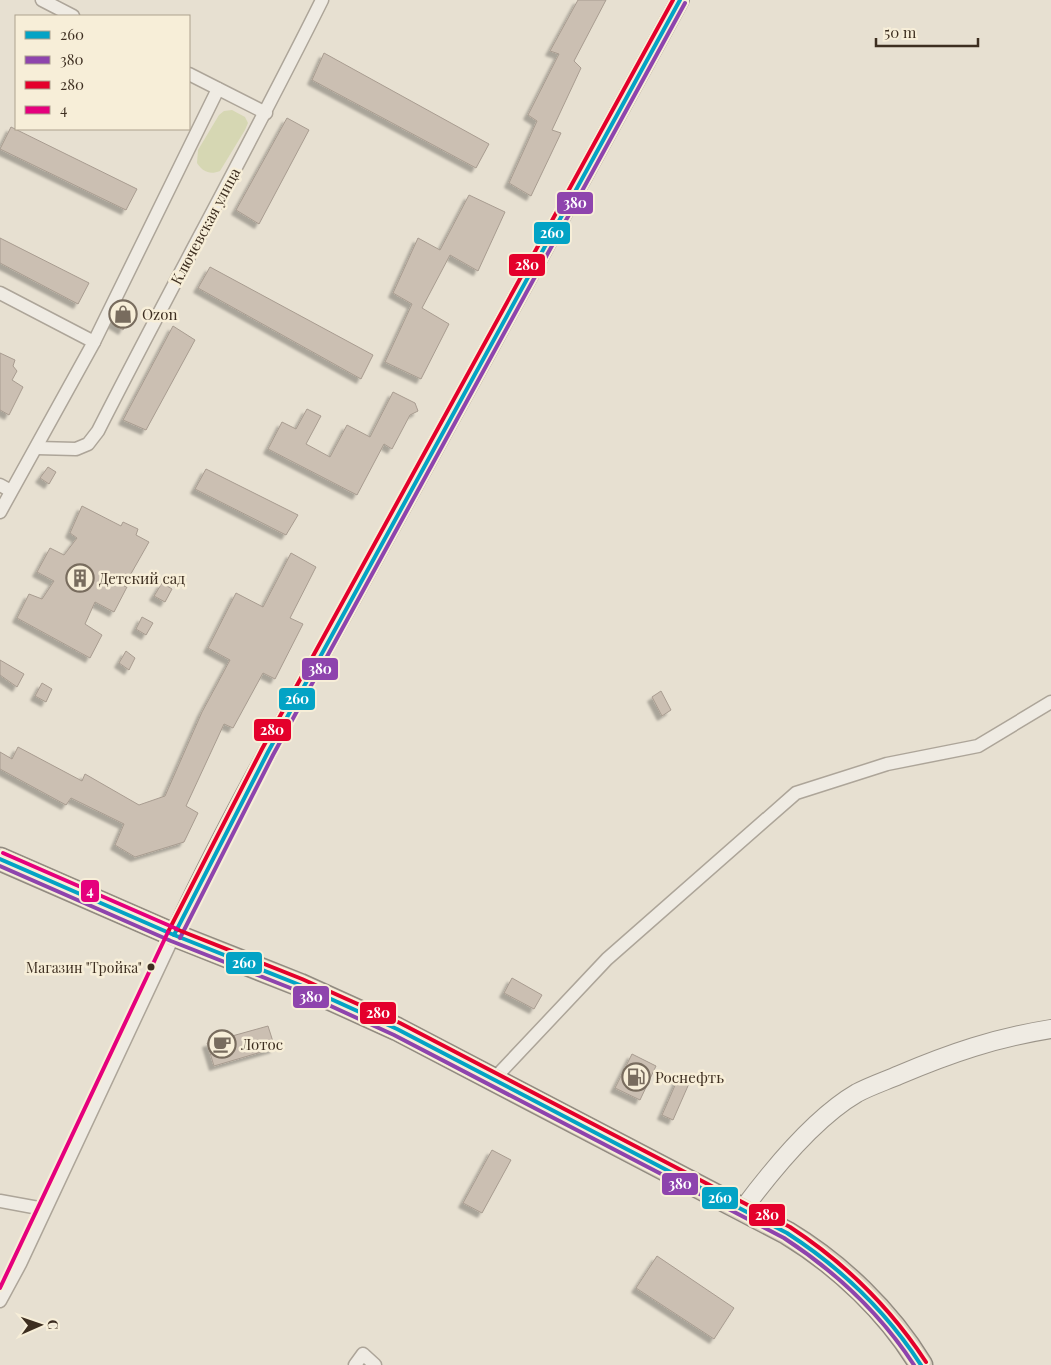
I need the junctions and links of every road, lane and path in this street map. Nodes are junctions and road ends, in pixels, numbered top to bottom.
1 (42, 0) edge
2 (322, 0) edge
3 (680, 0) edge
4 (71, 15) edge
5 (190, 75) edge
6 (218, 89) junction
7 (266, 113) junction
8 (0, 293) edge
9 (94, 342) junction
10 (37, 448) junction
11 (6, 488) edge
12 (0, 512) edge
13 (1051, 702) edge
14 (0, 859) edge
15 (174, 935) junction
16 (1051, 1028) edge
17 (492, 1081) junction
18 (0, 1201) edge
19 (44, 1209) junction
20 (743, 1209) junction
21 (0, 1301) edge
22 (355, 1365) edge
23 (375, 1365) edge
24 (921, 1365) edge

1 - 4 street
2 - 7 street, Ключевская улица
3 - 15 street
5 - 6 street
6 - 7 street
6 - 9 street
7 - 10 street, Ключевская улица
8 - 9 street
9 - 10 street
10 - 11 street
11 - 12 street
13 - 17 street
14 - 15 highway
15 - 17 highway
15 - 19 street
16 - 20 street
17 - 20 highway
18 - 19 street
19 - 21 street
20 - 24 highway
22 - 23 street

